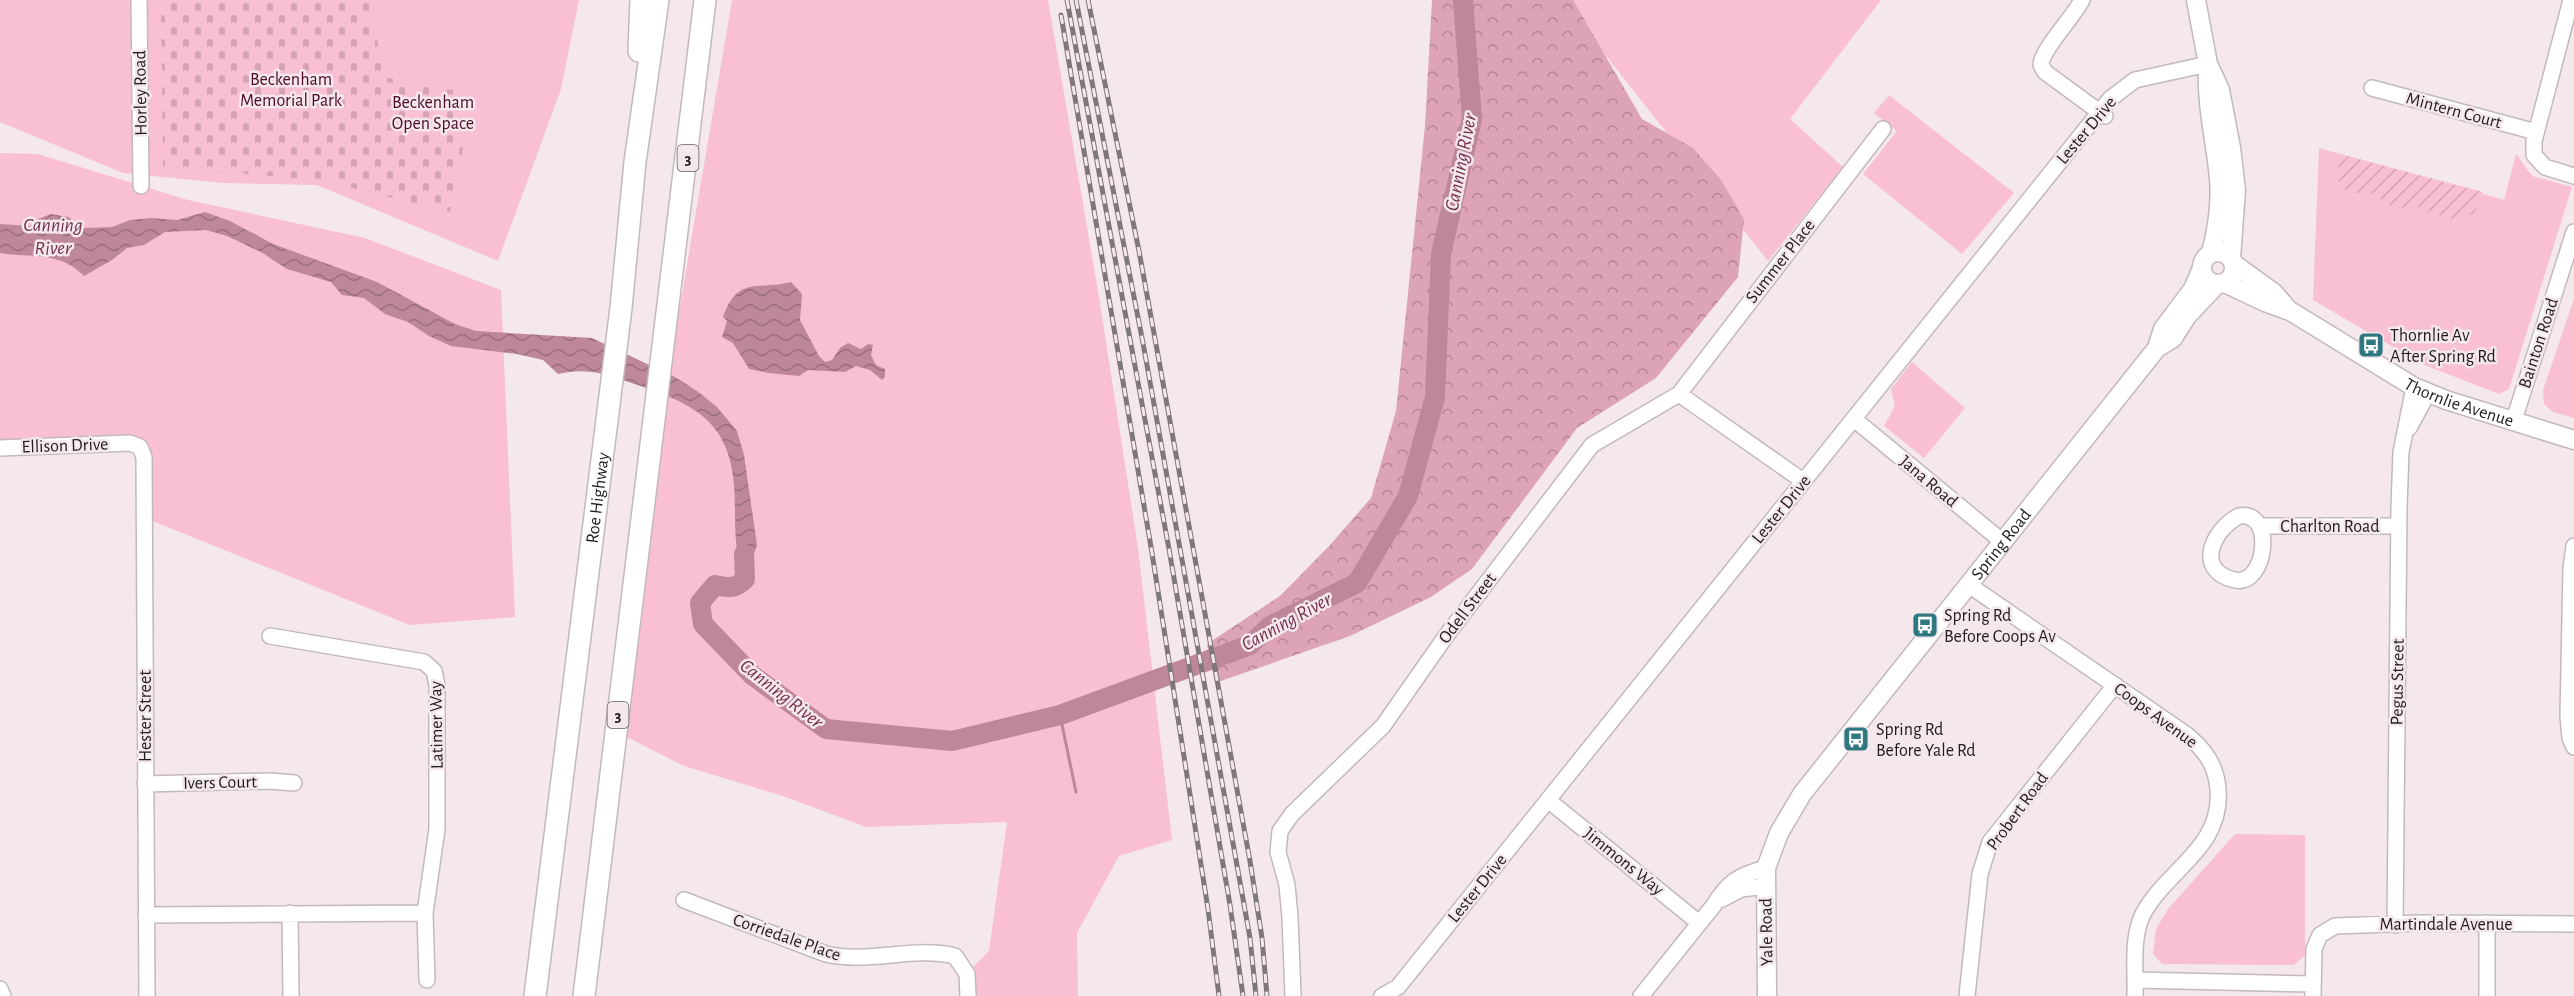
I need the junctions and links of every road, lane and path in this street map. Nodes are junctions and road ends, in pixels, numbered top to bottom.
1 (139, 0) edge
2 (641, 0) edge
3 (658, 0) edge
4 (705, 0) edge
5 (715, 0) edge
6 (2082, 0) edge
7 (2196, 0) edge
8 (2571, 0) edge
9 (2208, 64) junction
10 (2372, 88) dead end
11 (2102, 114) junction
12 (1883, 129) dead end
13 (2536, 132) junction
14 (635, 162) junction
15 (687, 163) junction
16 (2574, 176) edge
17 (141, 186) dead end
18 (2574, 232) edge
19 (2207, 261) junction
20 (2233, 261) junction
21 (2221, 283) junction
22 (2290, 311) junction
23 (2157, 348) junction
24 (2421, 390) junction
25 (1679, 394) junction
26 (1854, 419) junction
27 (2514, 420) junction
28 (2574, 440) edge
29 (130, 443) joint
30 (0, 448) edge
31 (1803, 482) junction
32 (2262, 526) dead end
33 (2398, 526) junction
34 (2004, 543) junction
35 (2574, 546) edge
36 (1969, 585) junction
37 (270, 636) dead end
38 (2115, 685) junction
39 (2574, 747) edge
40 (294, 783) dead end
41 (145, 784) junction
42 (1548, 800) junction
43 (1766, 877) junction
44 (684, 900) dead end
45 (290, 913) junction
46 (425, 913) junction
47 (146, 915) junction
48 (1700, 923) junction
49 (2487, 924) junction
50 (2574, 924) edge
51 (2395, 925) junction
52 (427, 980) dead end
53 (2136, 980) junction
54 (0, 989) edge
55 (2313, 990) edge
56 (3, 996) edge
57 (147, 996) edge
58 (291, 996) edge
59 (535, 996) edge
60 (584, 996) edge
61 (968, 996) edge
62 (1293, 996) edge
63 (1382, 996) edge
64 (1641, 996) edge
65 (1767, 996) edge
66 (1967, 996) edge
67 (2135, 996) edge
68 (2487, 996) edge

1 - 17 street, Horley Road
2 - 14 highway
3 - 14 highway, Roe Highway
4 - 15 highway, 3
5 - 15 highway
6 - 11 street
7 - 9 main road, Spring Road
8 - 13 street
9 - 11 street, Lester Drive
9 - 19 main road, Spring Road
9 - 20 main road, Spring Road
10 - 13 street, Mintern Court
11 - 26 street, Lester Drive
12 - 25 street, Summer Place
13 - 16 street
14 - 59 highway, Roe Highway
15 - 60 highway, 3
18 - 27 street, Bainton Road
19 - 20 main road
19 - 21 main road
19 - 23 main road, Spring Road
20 - 21 main road, Spring Road
20 - 22 main road, Thornlie Avenue
21 - 22 main road, Thornlie Avenue
21 - 23 main road, Spring Road
22 - 24 main road, Thornlie Avenue
23 - 34 main road, Spring Road
24 - 27 main road, Thornlie Avenue
24 - 33 street, Pegus Street
25 - 31 street
25 - 62 street, Odell Street
26 - 31 street, Lester Drive
26 - 34 street, Jana Road
27 - 28 main road, Thornlie Avenue
29 - 30 street, Ellison Drive
29 - 41 street, Hester Street
31 - 42 street, Lester Drive
32 - 33 street, Charlton Road
33 - 51 street, Pegus Street
34 - 36 main road, Spring Road
35 - 39 street
36 - 38 street, Coops Avenue
36 - 43 main road, Spring Road
37 - 46 street, Latimer Way
38 - 53 street, Coops Avenue
38 - 66 street, Probert Road
40 - 41 street, Ivers Court
41 - 47 street, Hester Street
42 - 48 street, Jimmons Way
42 - 63 street, Lester Drive
43 - 48 street
43 - 65 main road, Yale Road
44 - 61 street, Corriedale Place
45 - 46 street
45 - 47 street
45 - 58 street
46 - 52 street, Latimer Way
47 - 57 street, Hester Street
48 - 64 street
49 - 50 street, Martindale Avenue
49 - 51 street, Martindale Avenue
49 - 68 street
51 - 55 street, Martindale Avenue
53 - 55 street
53 - 67 street, Coops Avenue
54 - 56 street

